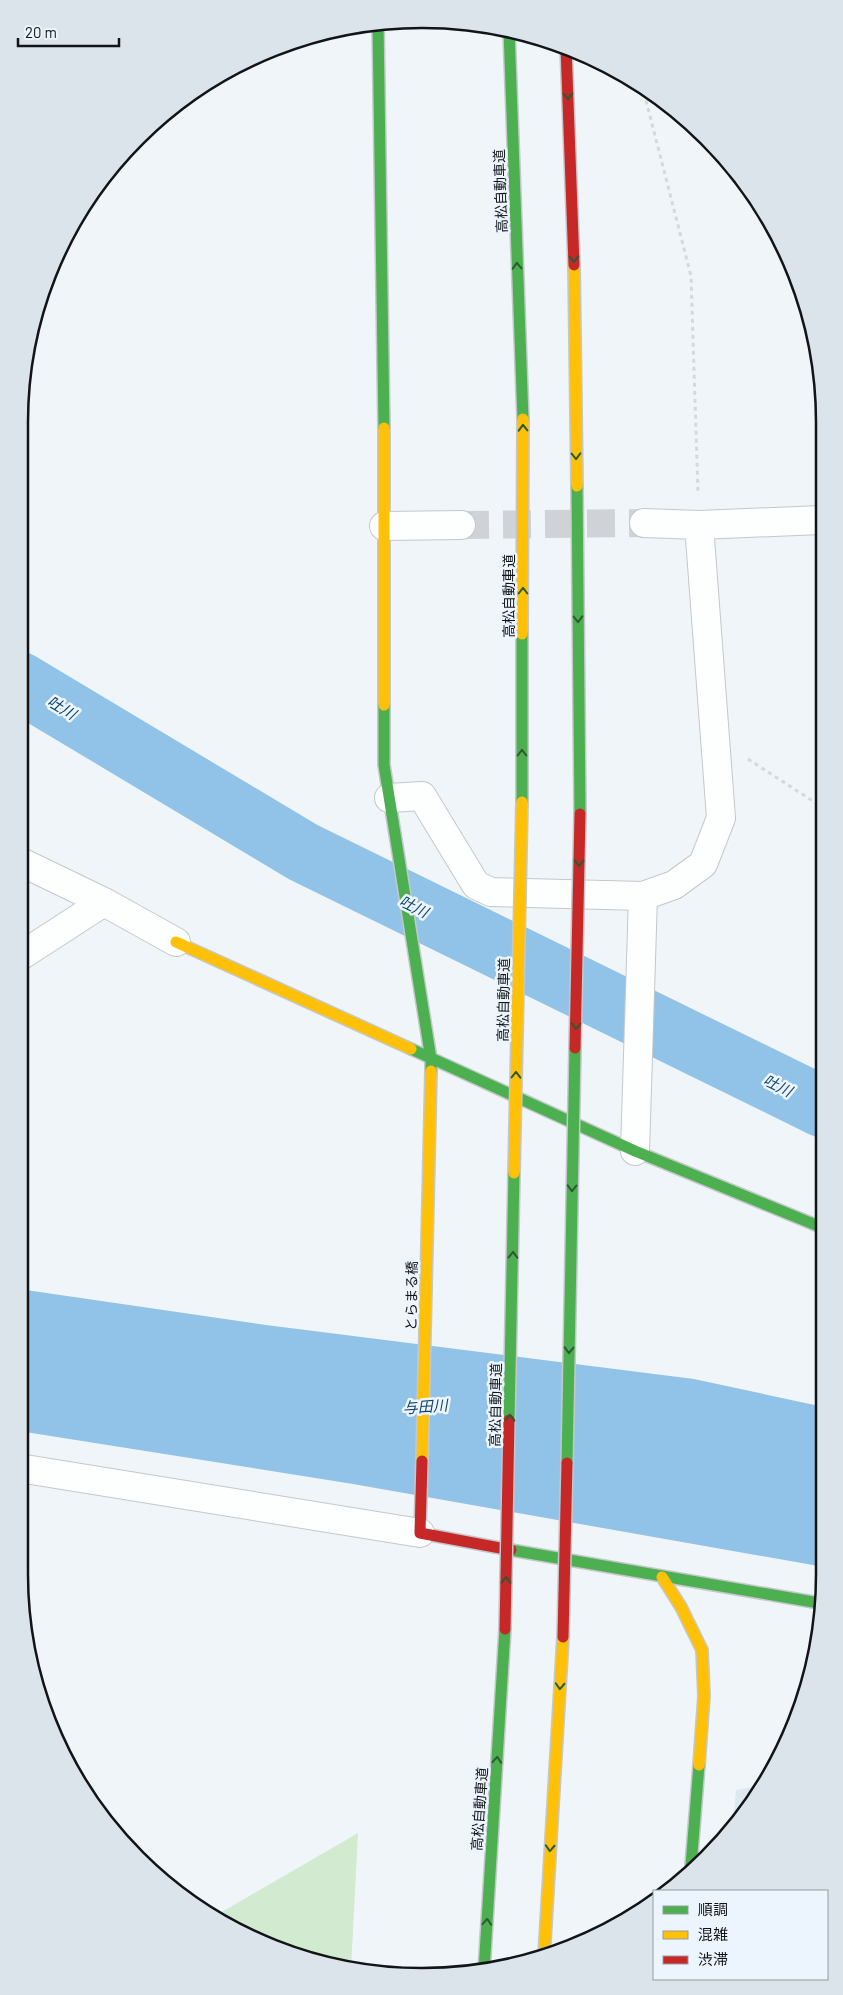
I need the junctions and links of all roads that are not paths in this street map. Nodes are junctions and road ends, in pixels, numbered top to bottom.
1 (378, 30) edge
2 (509, 38) edge
3 (566, 55) edge
4 (816, 520) edge
5 (644, 523) tunnel mouth
6 (461, 525) tunnel mouth
7 (699, 525) junction
8 (384, 526) junction
9 (390, 798) junction
10 (28, 865) edge
11 (643, 896) junction
12 (104, 902) junction
13 (176, 942) joint
14 (28, 951) edge
15 (431, 1059) junction
16 (634, 1151) junction
17 (816, 1225) edge
18 (28, 1469) edge
19 (420, 1533) junction
20 (662, 1577) junction
21 (815, 1602) edge
22 (691, 1860) edge
23 (545, 1948) edge
24 (485, 1962) edge

1 - 8 main road, とらまる橋
24 -> 2 main road, 高松自動車道, bridge
3 -> 23 main road, bridge
4 - 7 street
5 - 7 street
6 - 8 street
7 - 11 street
8 - 9 main road, とらまる橋
9 - 11 street
9 - 15 main road, とらまる橋
10 - 12 street
11 - 16 street
12 - 13 street
12 - 14 street
13 - 15 main road
15 - 16 main road
15 - 19 main road, とらまる橋
16 - 17 main road
18 - 19 street
19 - 20 main road
20 - 21 main road
20 - 22 main road

